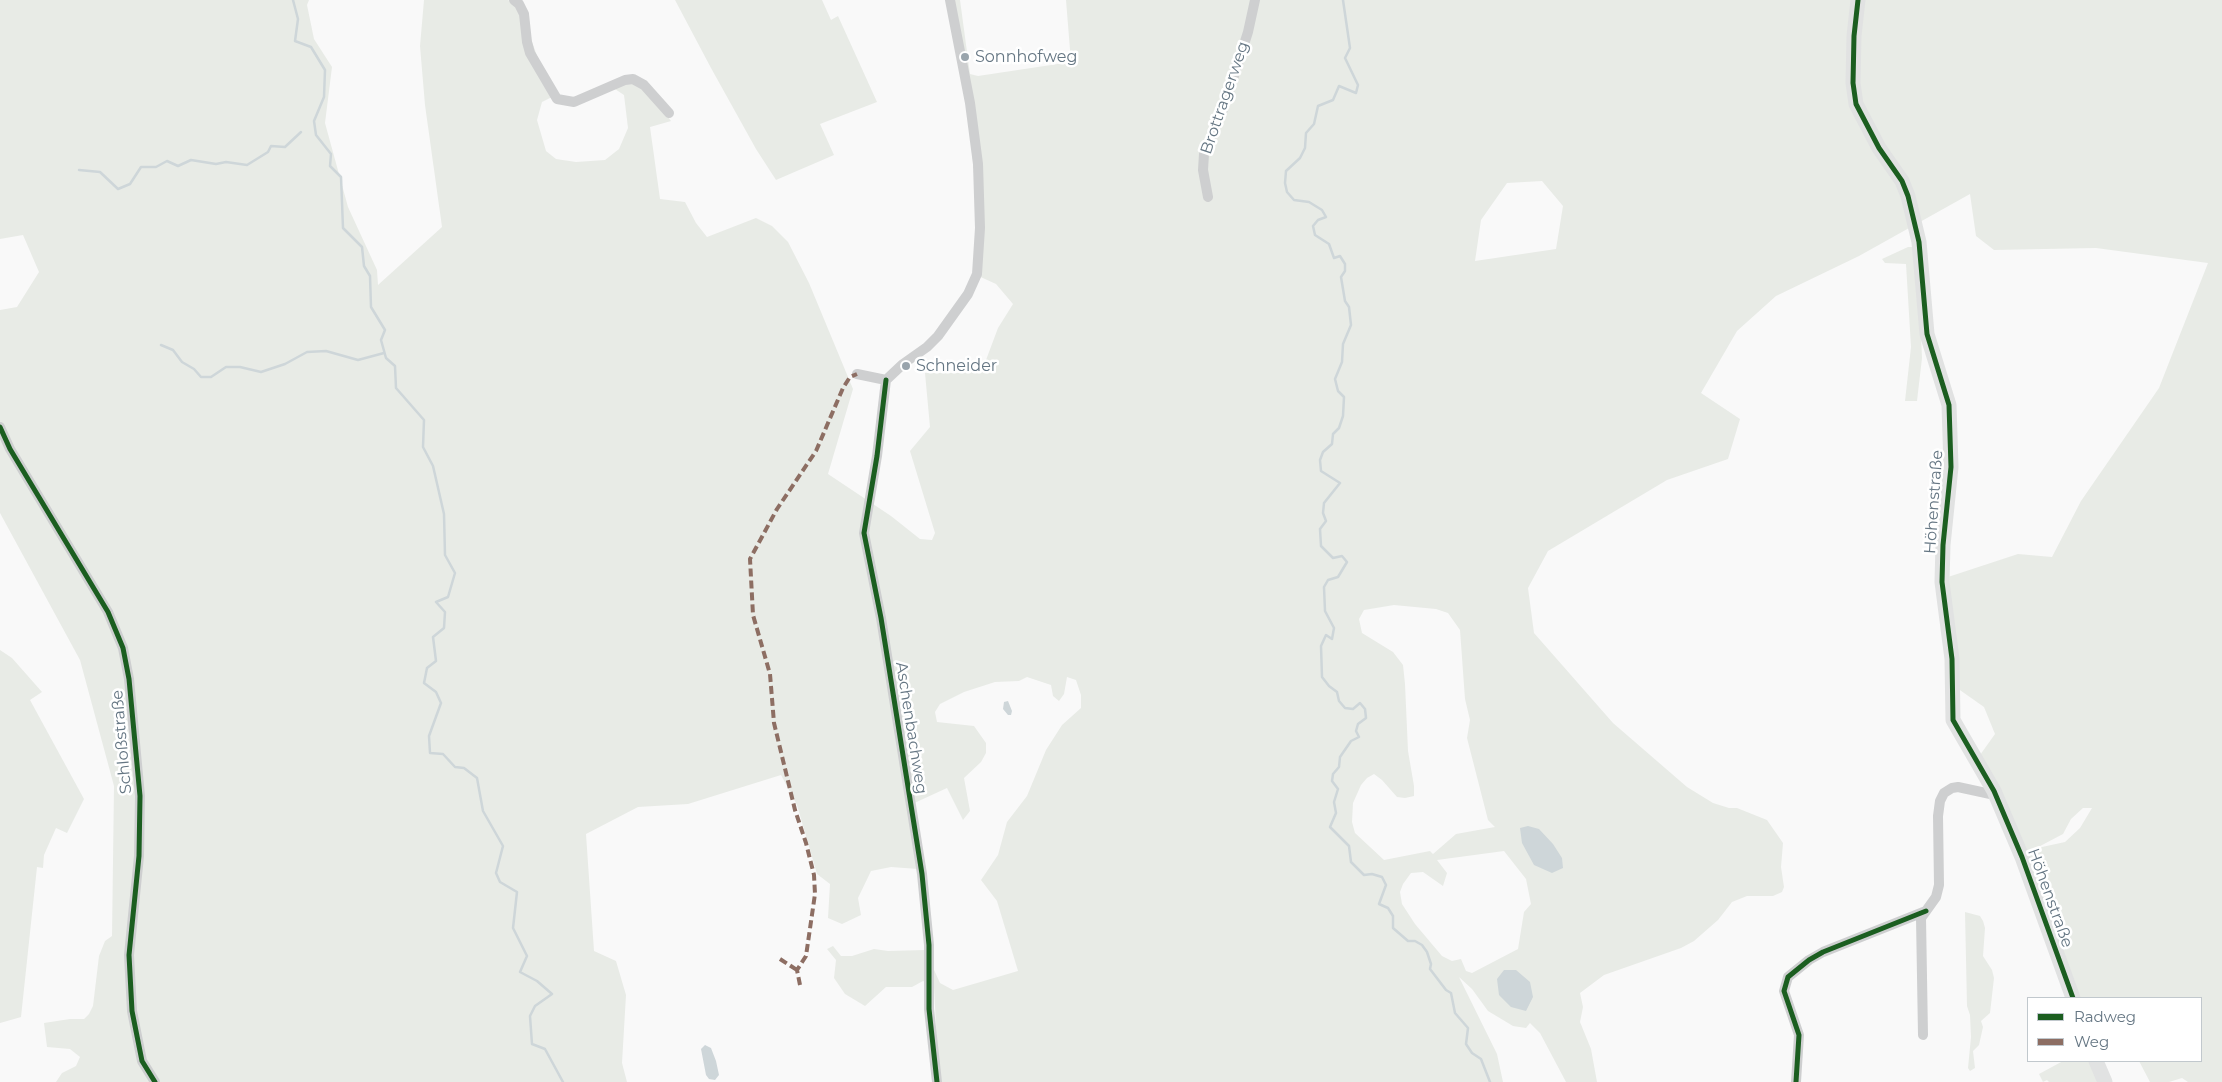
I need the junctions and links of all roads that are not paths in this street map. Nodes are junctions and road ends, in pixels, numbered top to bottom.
1 (514, 0) edge
2 (950, 0) edge
3 (1255, 0) edge
4 (1858, 0) edge
5 (669, 114) dead end
6 (1208, 196) dead end
7 (857, 374) dead end
8 (886, 380) junction
9 (0, 427) edge
10 (1996, 795) junction
11 (1926, 911) junction
12 (2073, 997) edge
13 (1923, 1035) dead end
14 (2096, 1062) edge
15 (156, 1082) edge
16 (937, 1082) edge
17 (1796, 1082) edge
18 (2105, 1082) edge

1 - 5 street
2 - 8 street
3 - 6 street, Brottragerweg
4 - 10 street, Höhenstraße
7 - 8 street
8 - 16 street, Aschenbachweg
9 - 15 street, Schloßstraße
10 - 11 street
10 - 12 street, Höhenstraße
11 - 13 street
11 - 17 street
14 - 18 street

